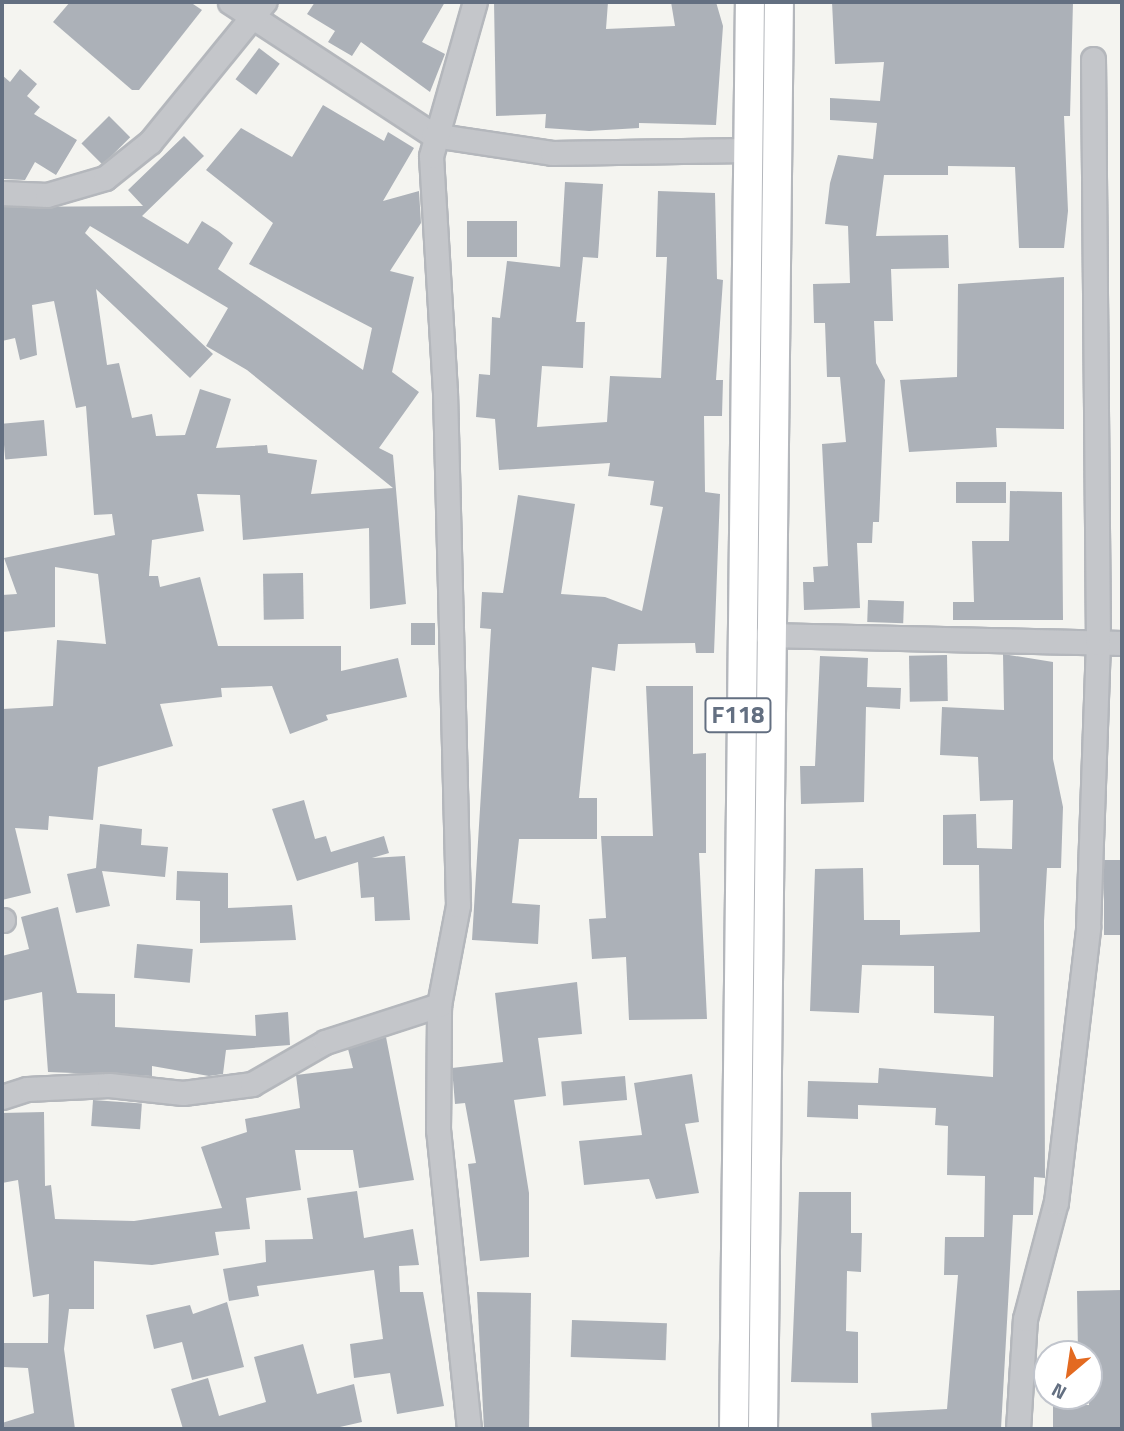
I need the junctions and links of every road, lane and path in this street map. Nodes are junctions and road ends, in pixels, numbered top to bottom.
1 (230, 2) edge
2 (475, 2) edge
3 (750, 2) edge
4 (779, 2) edge
5 (258, 10) edge
6 (1093, 59) dead end
7 (433, 135) junction
8 (747, 150) junction
9 (2, 193) edge
10 (767, 635) junction
11 (1098, 643) junction
12 (1122, 643) edge
13 (439, 1005) junction
14 (2, 1097) edge
15 (469, 1429) edge
16 (734, 1429) edge
17 (763, 1429) edge
18 (1018, 1429) edge

1 - 5 street
2 - 7 street
3 - 8 main road, F118
4 - 10 main road, F118
5 - 7 street
5 - 9 street
6 - 11 street
7 - 8 street
7 - 13 street
8 - 16 main road, F118
10 - 11 street
10 - 17 main road, F118
11 - 12 street
11 - 18 street
13 - 14 street
13 - 15 street

